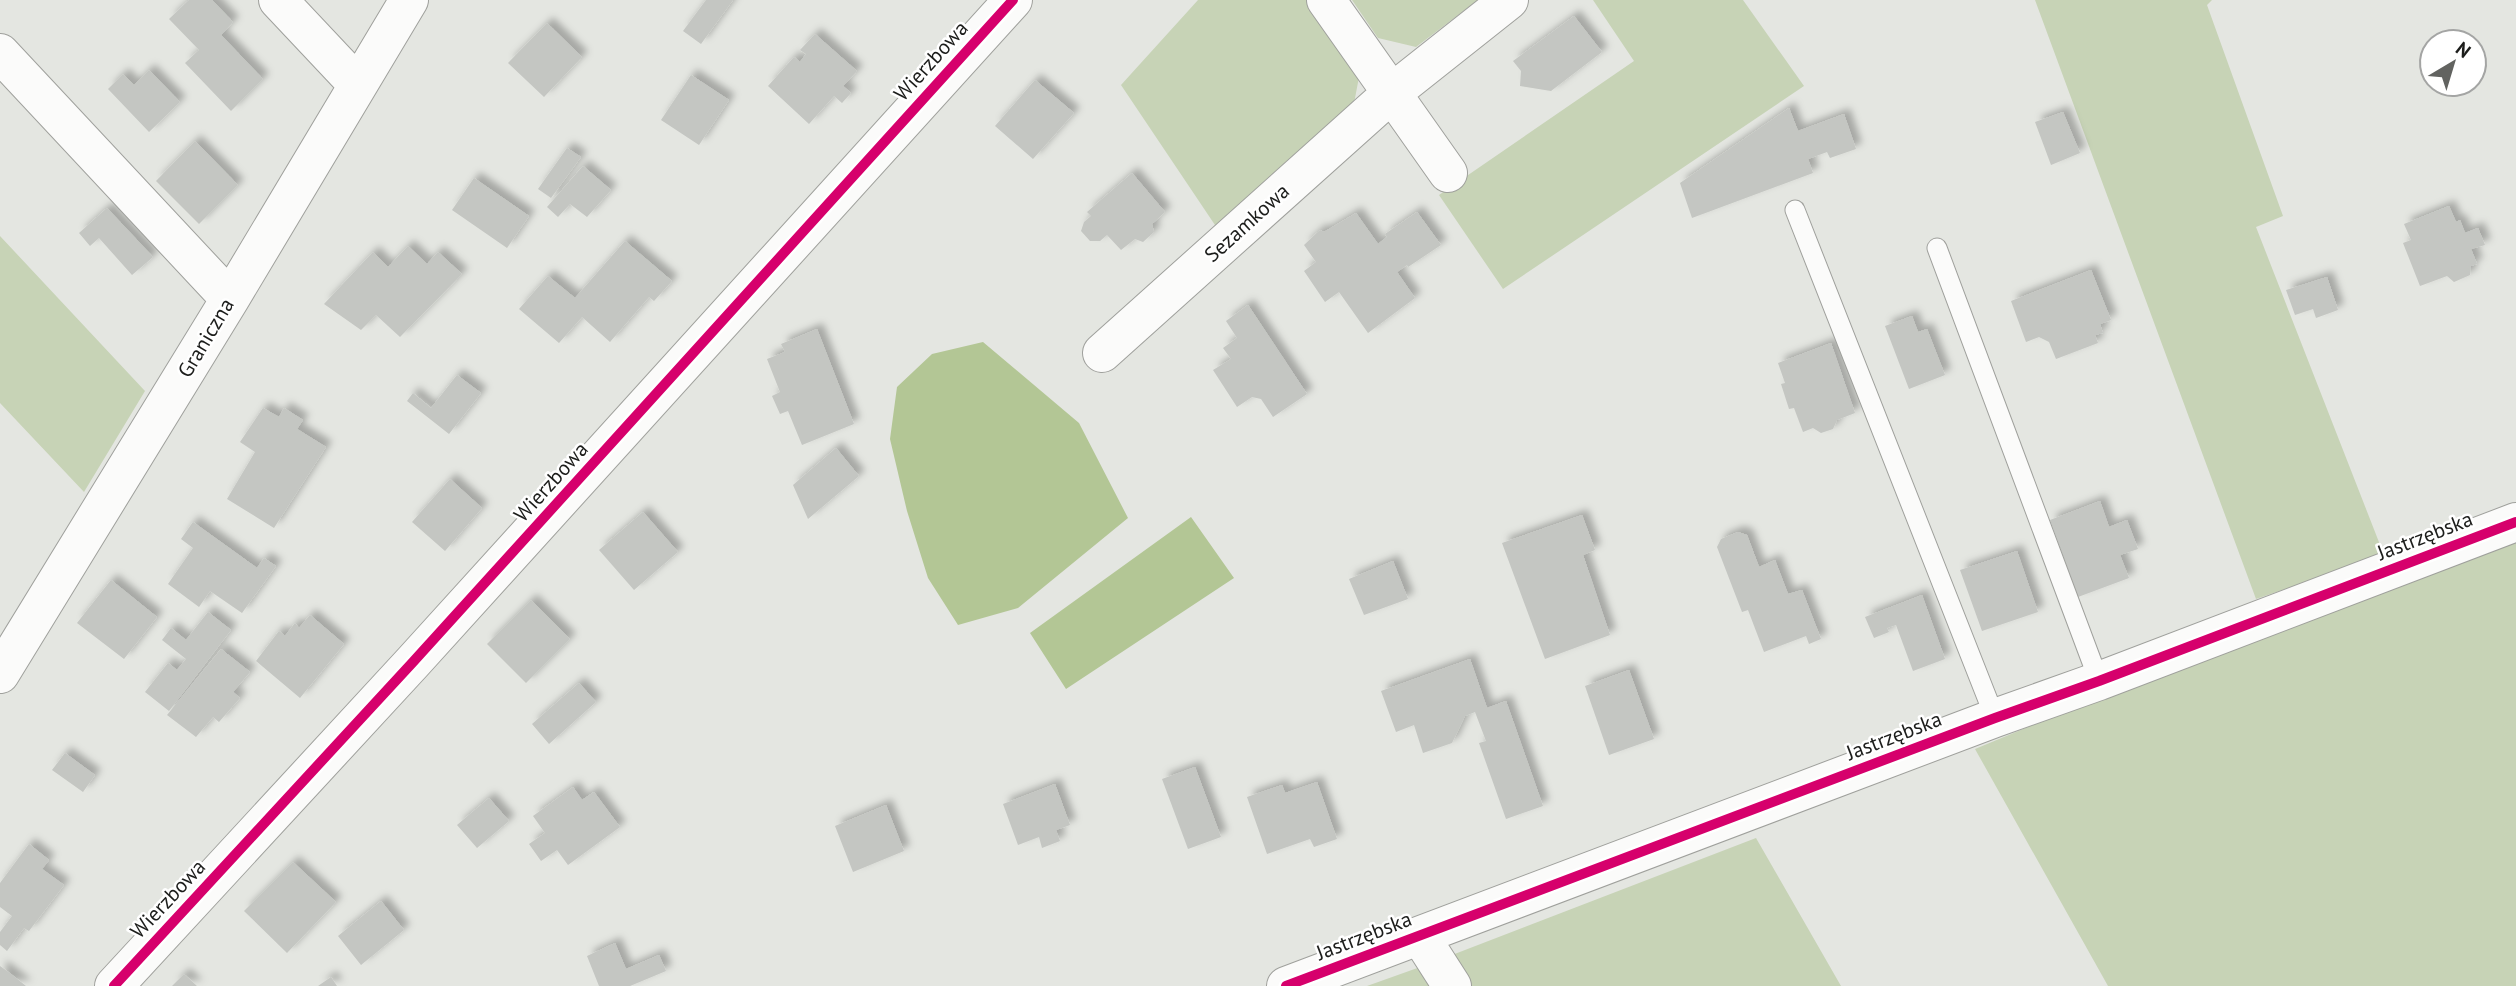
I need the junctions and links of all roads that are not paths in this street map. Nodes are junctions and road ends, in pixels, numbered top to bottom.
1 (278, 0) edge
2 (409, 0) edge
3 (1013, 0) edge
4 (1326, 0) edge
5 (1509, 0) edge
6 (0, 53) edge
7 (358, 85) junction
8 (1393, 92) junction
9 (1448, 173) dead end
10 (1795, 210) dead end
11 (1937, 248) dead end
12 (230, 299) junction
13 (1102, 353) dead end
14 (2516, 522) edge
15 (0, 674) edge
16 (2099, 681) junction
17 (1995, 718) junction
18 (1420, 936) junction
19 (114, 986) edge
20 (1286, 986) edge
21 (1452, 986) edge

1 - 7 street
2 - 7 street, Graniczna
3 - 19 street, Wierzbowa
4 - 8 street
5 - 8 street, Sezamkowa
6 - 12 street
7 - 12 street, Graniczna
8 - 9 street
8 - 13 street, Sezamkowa
10 - 17 lane
11 - 16 lane
12 - 15 street, Graniczna
14 - 16 street, Jastrzębska
16 - 17 street, Jastrzębska
17 - 18 street, Jastrzębska
18 - 20 street, Jastrzębska
18 - 21 street

